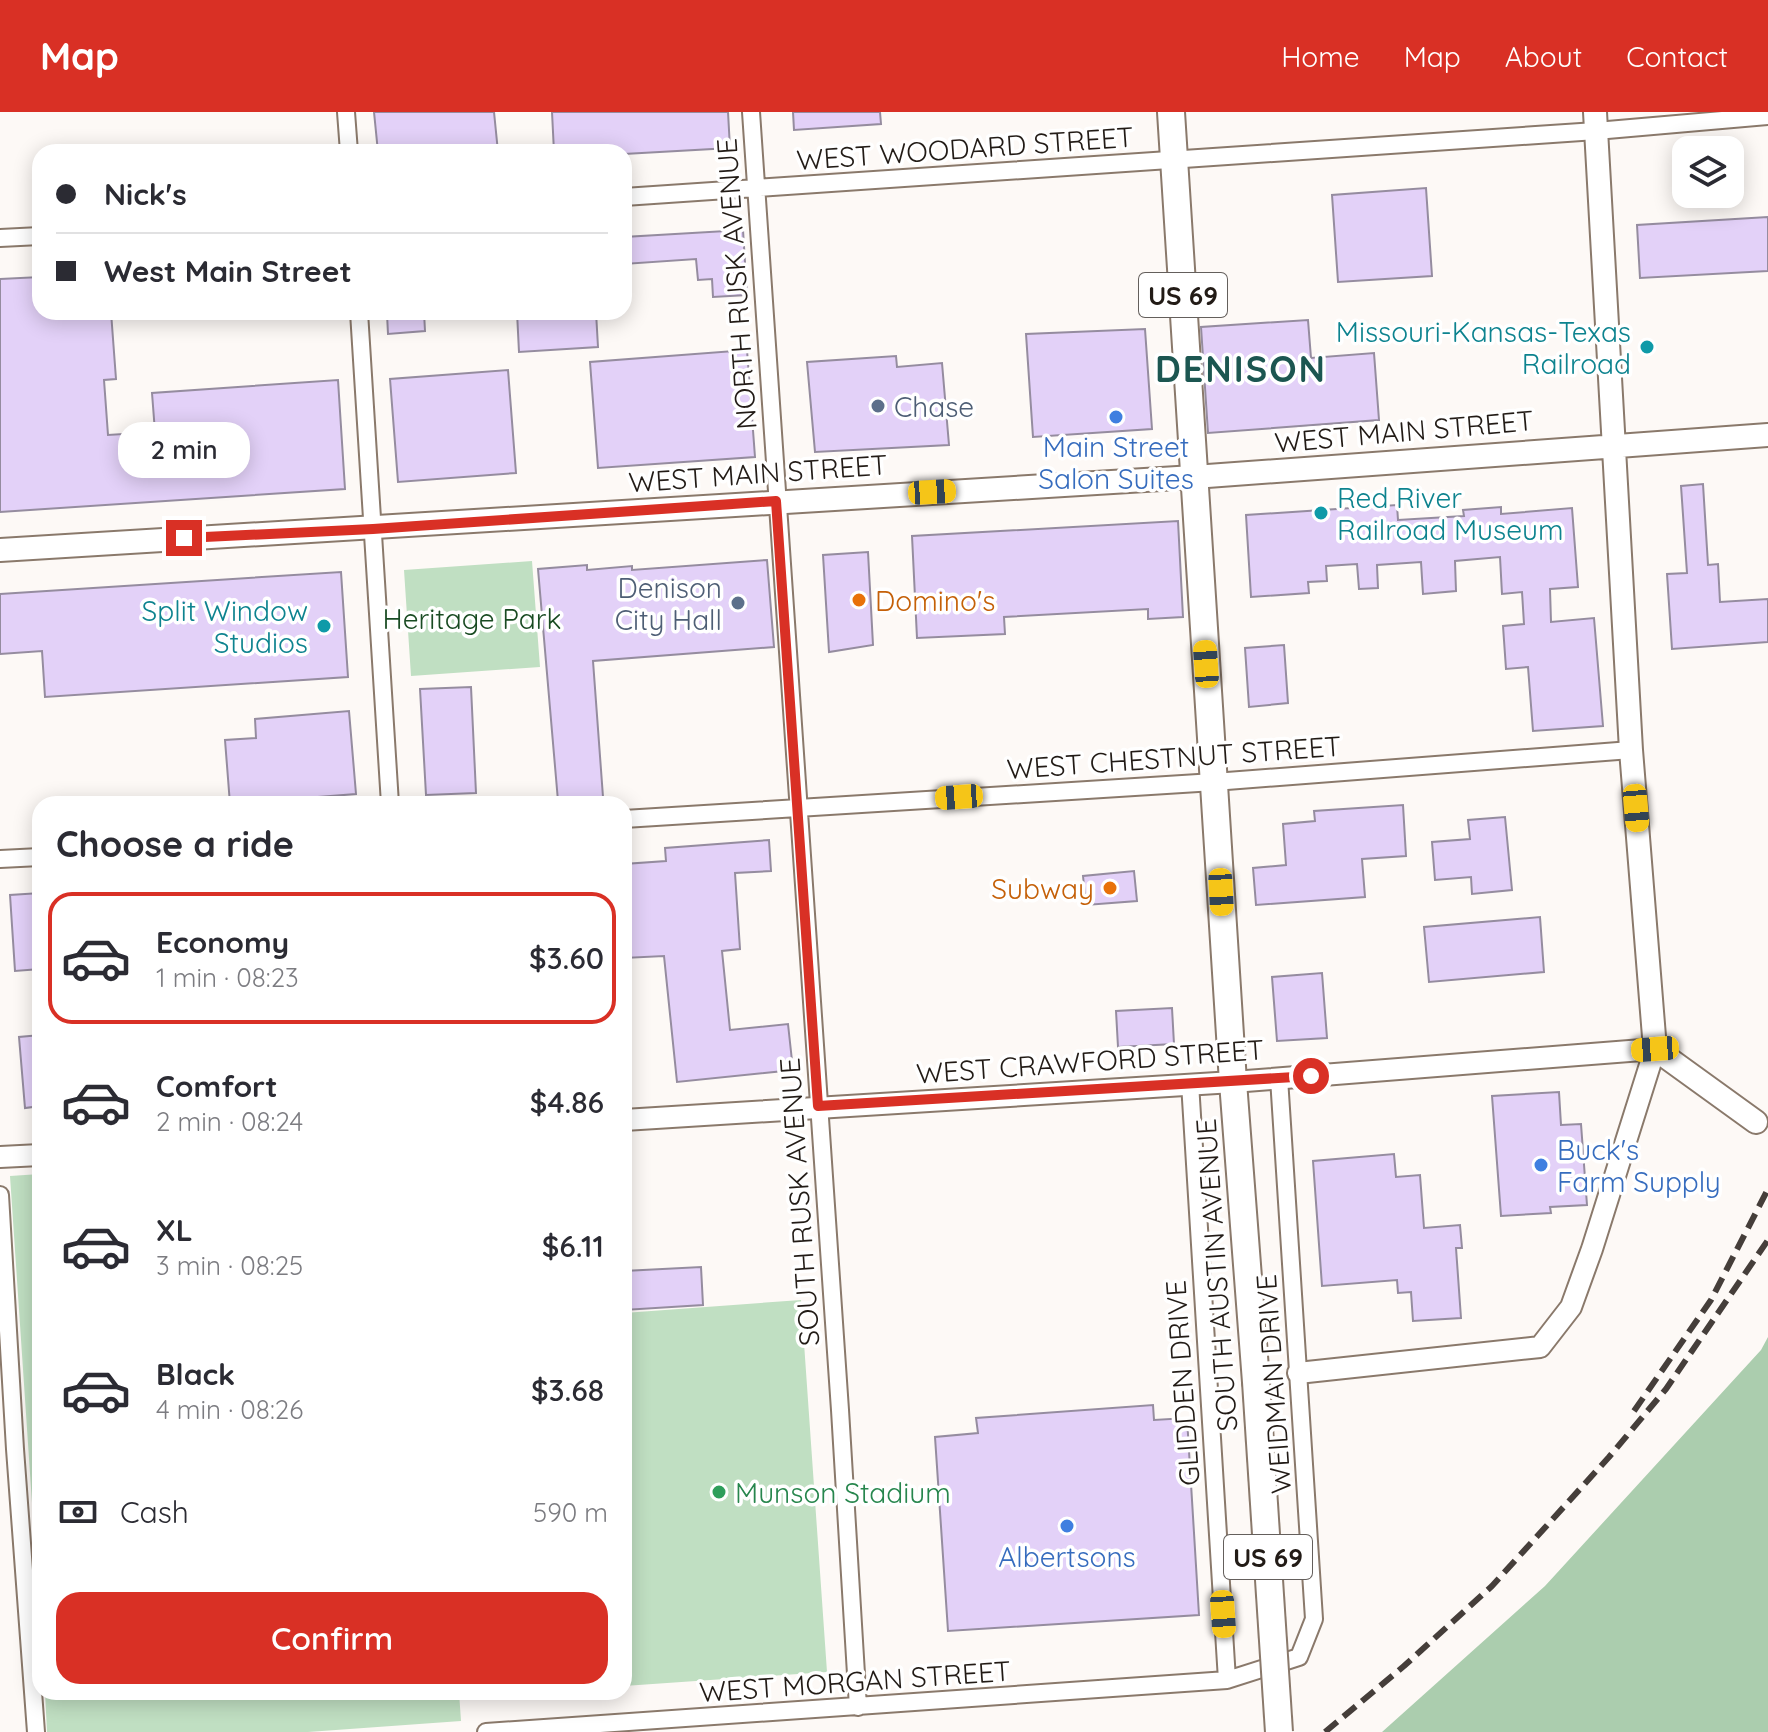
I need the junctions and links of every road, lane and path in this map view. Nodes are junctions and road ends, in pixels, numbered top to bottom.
1 (346, 112) edge
2 (751, 112) edge
3 (1171, 112) edge
4 (1768, 116) edge
5 (1596, 122) edge
6 (348, 144) edge
7 (1174, 160) junction
8 (756, 188) junction
9 (632, 196) edge
10 (32, 236) edge
11 (0, 238) edge
12 (360, 320) edge
13 (1768, 435) edge
14 (1615, 444) junction
15 (1194, 477) junction
16 (776, 501) junction
17 (373, 529) junction
18 (0, 550) edge
19 (1631, 750) junction
20 (1214, 782) junction
21 (390, 796) edge
22 (799, 807) junction
23 (632, 818) edge
24 (32, 857) edge
25 (0, 859) edge
26 (1655, 1049) junction
27 (1279, 1078) junction
28 (1233, 1082) junction
29 (1190, 1083) junction
30 (818, 1106) junction
31 (632, 1119) edge
32 (1756, 1122) dead end
33 (32, 1155) edge
34 (0, 1157) edge
35 (0, 1195) edge
36 (1298, 1373) junction
37 (7, 1449) edge
38 (1227, 1680) junction
39 (32, 1693) edge
40 (33, 1700) edge
41 (858, 1707) junction
42 (36, 1732) edge
43 (486, 1732) edge
44 (1279, 1732) edge

1 - 6 street
2 - 8 street, NORTH RUSK AVENUE
3 - 7 highway, US 69
4 - 5 street, WEST WOODARD STREET
5 - 7 street, WEST WOODARD STREET
5 - 14 main road
7 - 8 street, WEST WOODARD STREET
7 - 15 highway, US 69
8 - 9 street, WEST WOODARD STREET
8 - 16 street, NORTH RUSK AVENUE
10 - 11 street
12 - 17 street
13 - 14 main road, WEST MAIN STREET
14 - 15 main road, WEST MAIN STREET
14 - 19 main road
15 - 16 main road, WEST MAIN STREET
15 - 20 highway, SOUTH AUSTIN AVENUE / US 69
16 - 17 main road, WEST MAIN STREET
16 - 22 street, SOUTH RUSK AVENUE
17 - 18 main road, WEST MAIN STREET
17 - 21 street
19 - 20 street, WEST CHESTNUT STREET
19 - 26 main road
20 - 22 street, WEST CHESTNUT STREET
20 - 28 highway, SOUTH AUSTIN AVENUE / US 69
22 - 23 street, WEST CHESTNUT STREET
22 - 30 street, SOUTH RUSK AVENUE
24 - 25 street
26 - 27 street, WEST CRAWFORD STREET
26 - 32 main road
26 - 36 street
27 - 28 street, WEST CRAWFORD STREET
27 - 36 street, WEIDMAN DRIVE
28 - 29 street, WEST CRAWFORD STREET
28 - 44 highway, SOUTH AUSTIN AVENUE / US 69, bridge
29 - 30 street, WEST CRAWFORD STREET
29 - 38 street, GLIDDEN DRIVE
30 - 31 street, WEST CRAWFORD STREET
30 - 41 street, SOUTH RUSK AVENUE
33 - 34 street
35 - 37 street
36 - 38 street, WEIDMAN DRIVE
37 - 39 street
38 - 41 street, WEST MORGAN STREET
40 - 42 street
41 - 43 street, WEST MORGAN STREET

